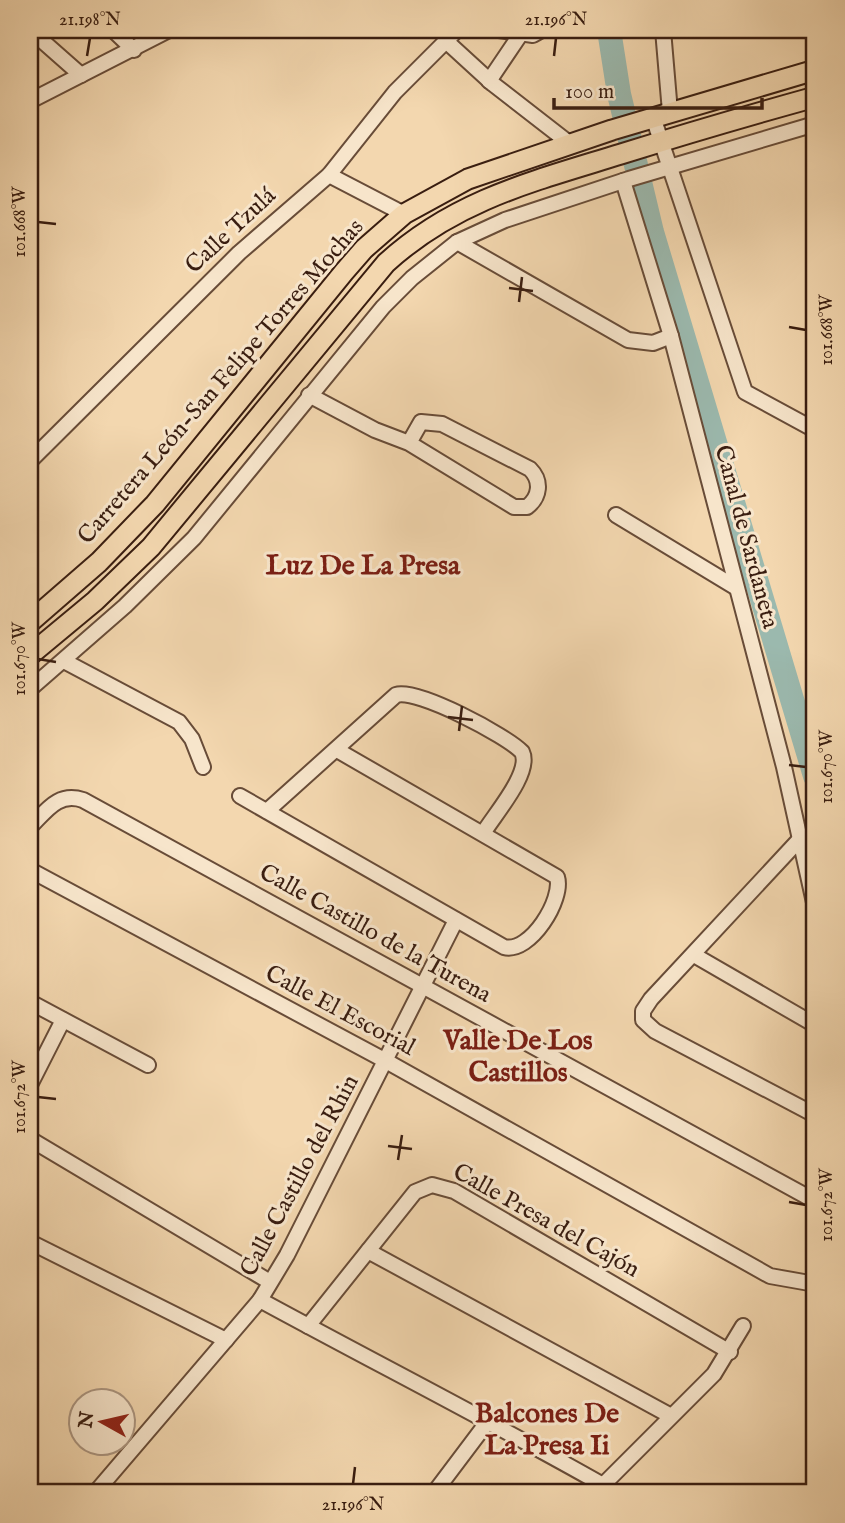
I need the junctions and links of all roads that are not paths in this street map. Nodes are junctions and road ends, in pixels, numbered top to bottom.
1 (30, 30) edge
2 (113, 30) edge
3 (169, 30) edge
4 (457, 30) edge
5 (499, 30) edge
6 (542, 30) edge
7 (663, 30) edge
8 (520, 35) junction
9 (446, 41) junction
10 (134, 50) junction
11 (815, 69) edge
12 (81, 75) junction
13 (489, 81) junction
14 (815, 97) edge
15 (30, 102) edge
16 (655, 116) junction
17 (815, 124) edge
18 (569, 143) junction
19 (656, 143) junction
20 (664, 169) junction
21 (329, 175) junction
22 (626, 180) junction
23 (404, 214) junction
24 (457, 242) junction
25 (671, 335) junction
26 (309, 395) junction
27 (815, 430) edge
28 (410, 443) junction
29 (30, 461) edge
30 (616, 515) dead end
31 (125, 537) junction
32 (734, 587) junction
33 (30, 622) edge
34 (30, 636) edge
35 (30, 655) edge
36 (64, 661) junction
37 (31, 686) edge
38 (337, 750) junction
39 (203, 767) dead end
40 (240, 796) dead end
41 (267, 811) junction
42 (30, 827) edge
43 (484, 832) junction
44 (799, 840) junction
45 (30, 870) edge
46 (815, 907) edge
47 (456, 920) junction
48 (694, 955) junction
49 (423, 986) junction
50 (30, 1002) edge
51 (63, 1020) junction
52 (815, 1025) edge
53 (386, 1061) junction
54 (148, 1065) dead end
55 (30, 1085) edge
56 (815, 1115) edge
57 (30, 1139) edge
58 (815, 1201) edge
59 (30, 1242) edge
60 (368, 1251) junction
61 (271, 1282) junction
62 (815, 1284) edge
63 (260, 1300) junction
64 (308, 1326) junction
65 (743, 1326) dead end
66 (226, 1340) junction
67 (730, 1352) junction
68 (671, 1416) junction
69 (489, 1420) junction
70 (599, 1489) edge
71 (95, 1493) edge
72 (434, 1493) edge

1 - 12 street
2 - 10 street
3 - 10 street
4 - 9 street, Calle Tzulá
5 - 8 street
6 - 8 street
7 - 16 street
8 - 13 street
9 - 13 street
9 - 21 street, Calle Tzulá
10 - 12 street
11 - 16 main road, Carretera León-San Felipe Torres Mochas
12 - 15 street
13 - 18 street
14 - 19 main road
16 - 18 main road, Carretera León-San Felipe Torres Mochas
16 - 19 street
17 - 20 street
18 - 23 main road, Carretera León-San Felipe Torres Mochas
19 - 20 street
19 - 35 main road
20 - 22 street
20 - 27 street
21 - 23 street
21 - 29 street, Calle Tzulá
22 - 24 street
22 - 25 street, Canal de Sardaneta
23 - 31 main road, Carretera León-San Felipe Torres Mochas
24 - 25 street
24 - 26 street
25 - 32 street, Canal de Sardaneta
26 - 28 street
26 - 36 street
28 - 28 street
30 - 32 street
31 - 33 main road, Carretera León-San Felipe Torres Mochas
31 - 34 main road
32 - 44 street, Canal de Sardaneta
36 - 37 street
36 - 39 street
38 - 41 street
38 - 43 street
38 - 43 street
40 - 41 street
41 - 47 street
42 - 49 street, Calle Castillo de la Turena
43 - 47 street
44 - 46 street, Canal de Sardaneta
44 - 48 street
45 - 53 street, Calle El Escorial
47 - 49 street, Calle Castillo del Rhin
48 - 52 street
48 - 56 street
49 - 53 street, Calle Castillo del Rhin
49 - 58 street, Calle Castillo de la Turena
50 - 51 street
51 - 54 street
51 - 55 street
53 - 61 street, Calle Castillo del Rhin
53 - 62 street, Calle El Escorial
57 - 61 street
59 - 66 street
60 - 64 street, Calle Presa del Cajón
60 - 67 street, Calle Presa del Cajón
60 - 68 street
61 - 63 street, Calle Castillo del Rhin
63 - 64 street
63 - 66 street, Calle Castillo del Rhin
64 - 69 street
65 - 67 street
66 - 71 street, Calle Castillo del Rhin
67 - 68 street
68 - 70 street
69 - 70 street
69 - 72 street

